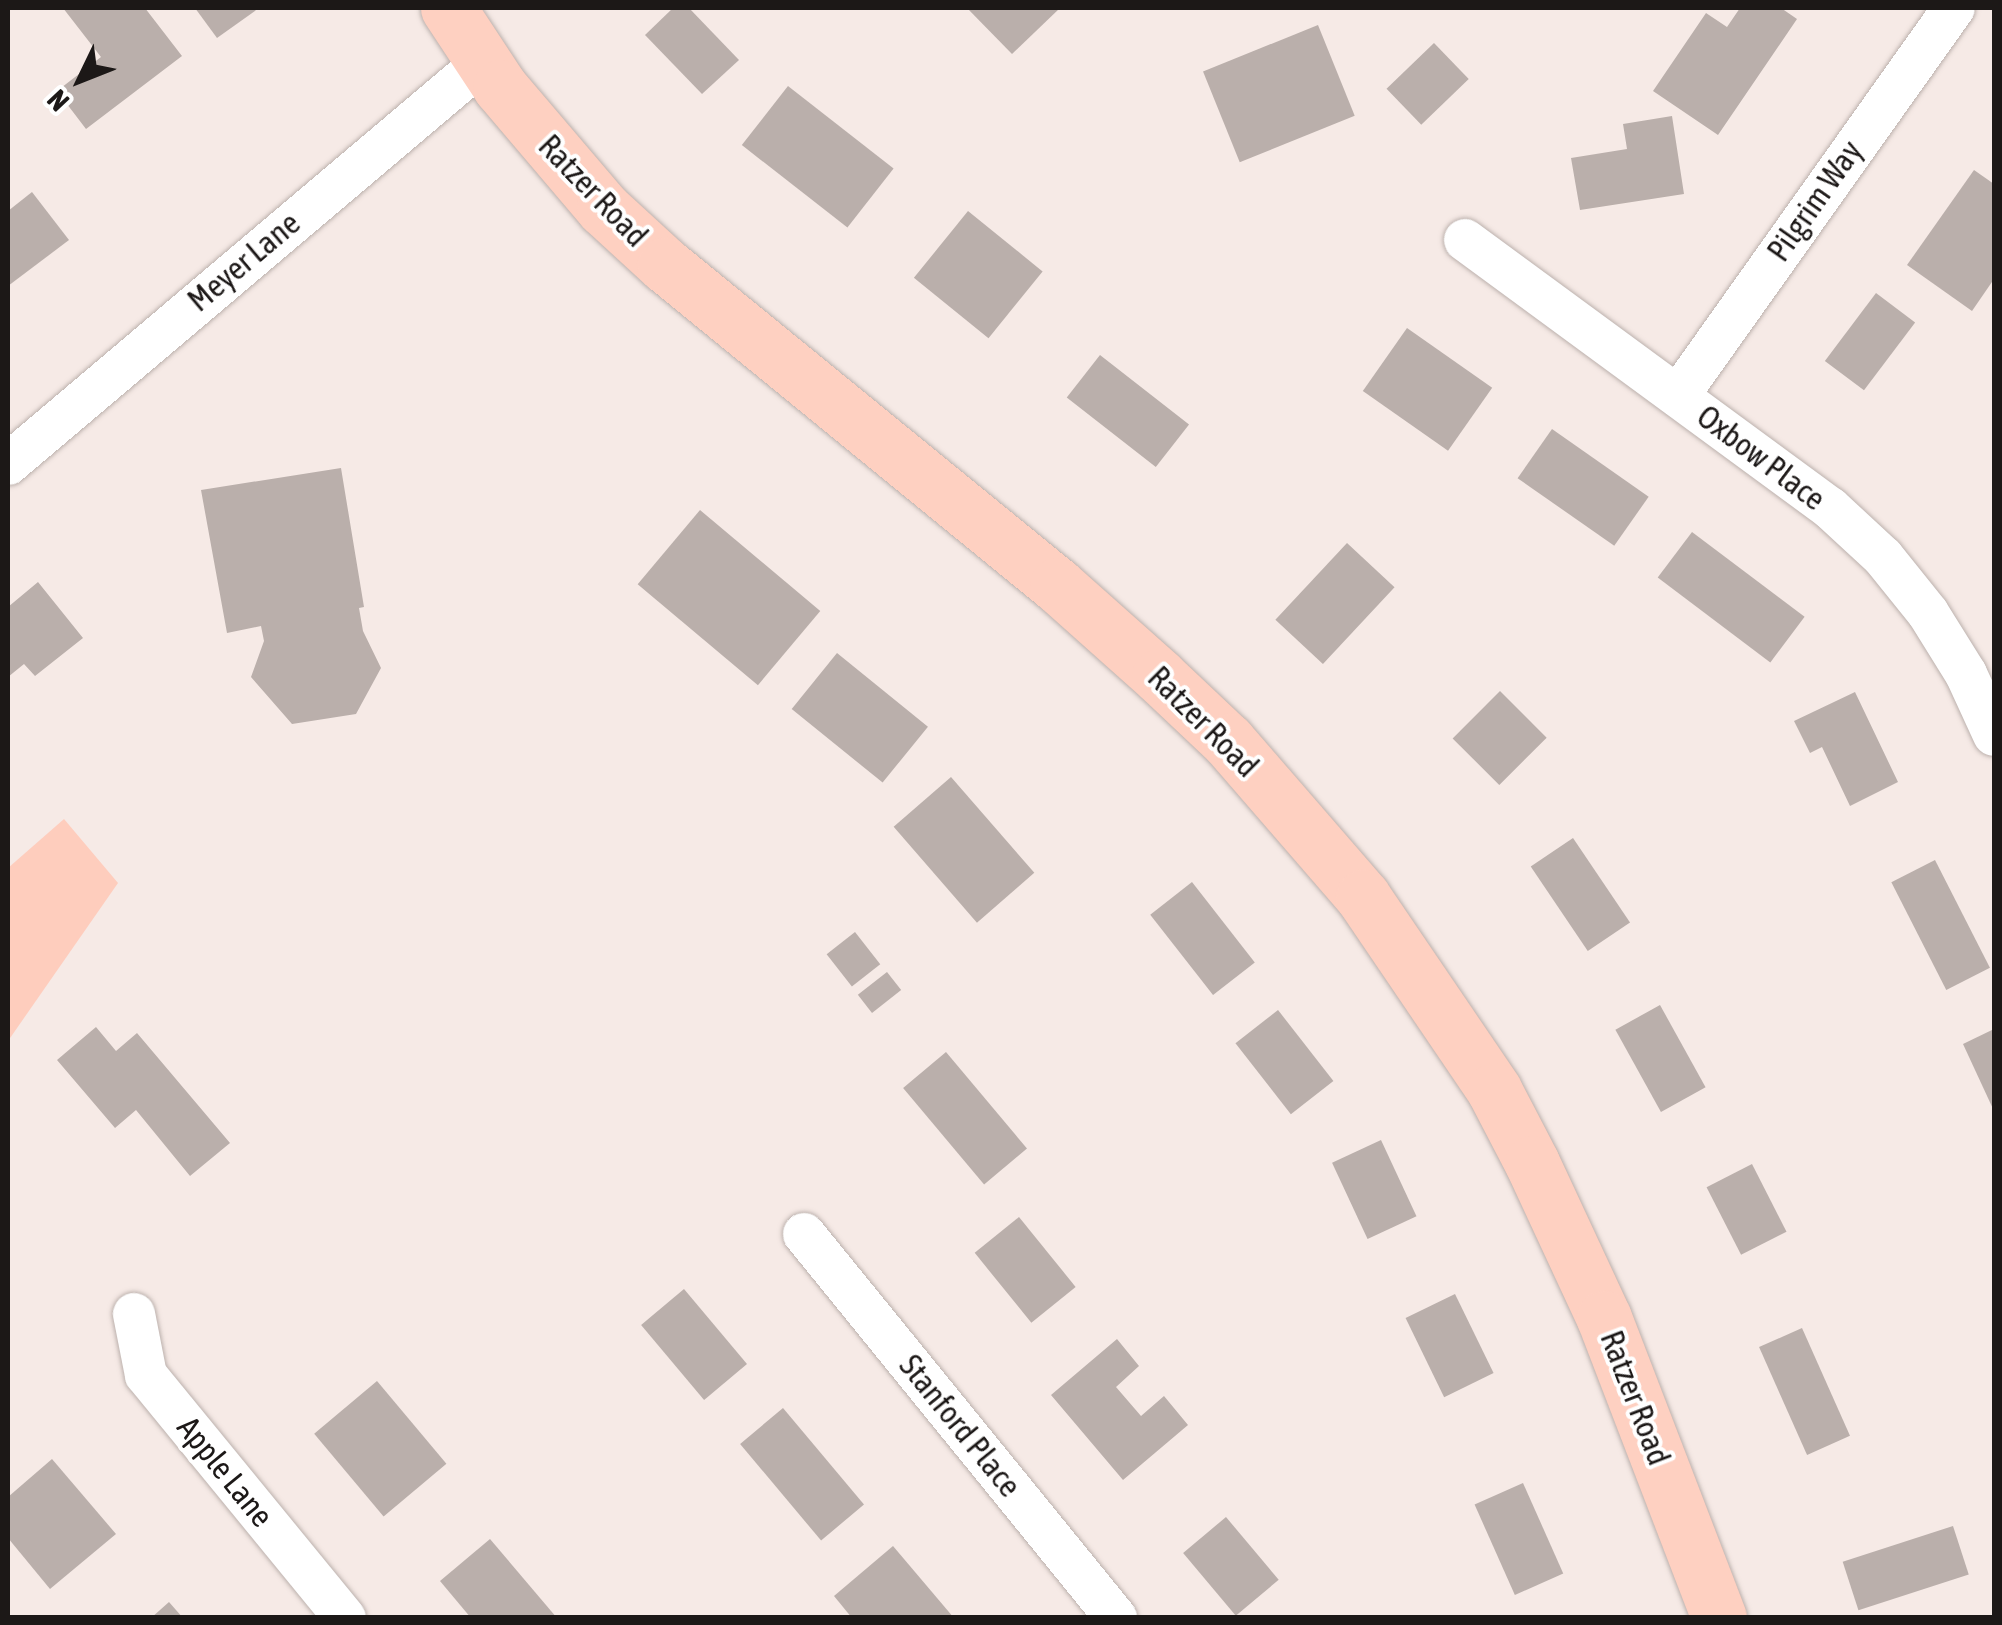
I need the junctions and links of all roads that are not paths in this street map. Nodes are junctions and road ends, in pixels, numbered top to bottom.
1 (448, 8) edge
2 (1954, 8) edge
3 (483, 62) junction
4 (1465, 240) dead end
5 (1678, 396) junction
6 (8, 464) edge
7 (1994, 735) edge
8 (804, 1234) dead end
9 (134, 1314) dead end
10 (345, 1618) edge
11 (1116, 1618) edge
12 (1719, 1618) edge

1 - 3 main road, Ratzer Road
2 - 5 street, Pilgrim Way
3 - 6 street, Meyer Lane
3 - 12 main road, Ratzer Road
4 - 5 street, Oxbow Place
5 - 7 street, Oxbow Place
8 - 11 street, Stanford Place
9 - 10 street, Apple Lane

